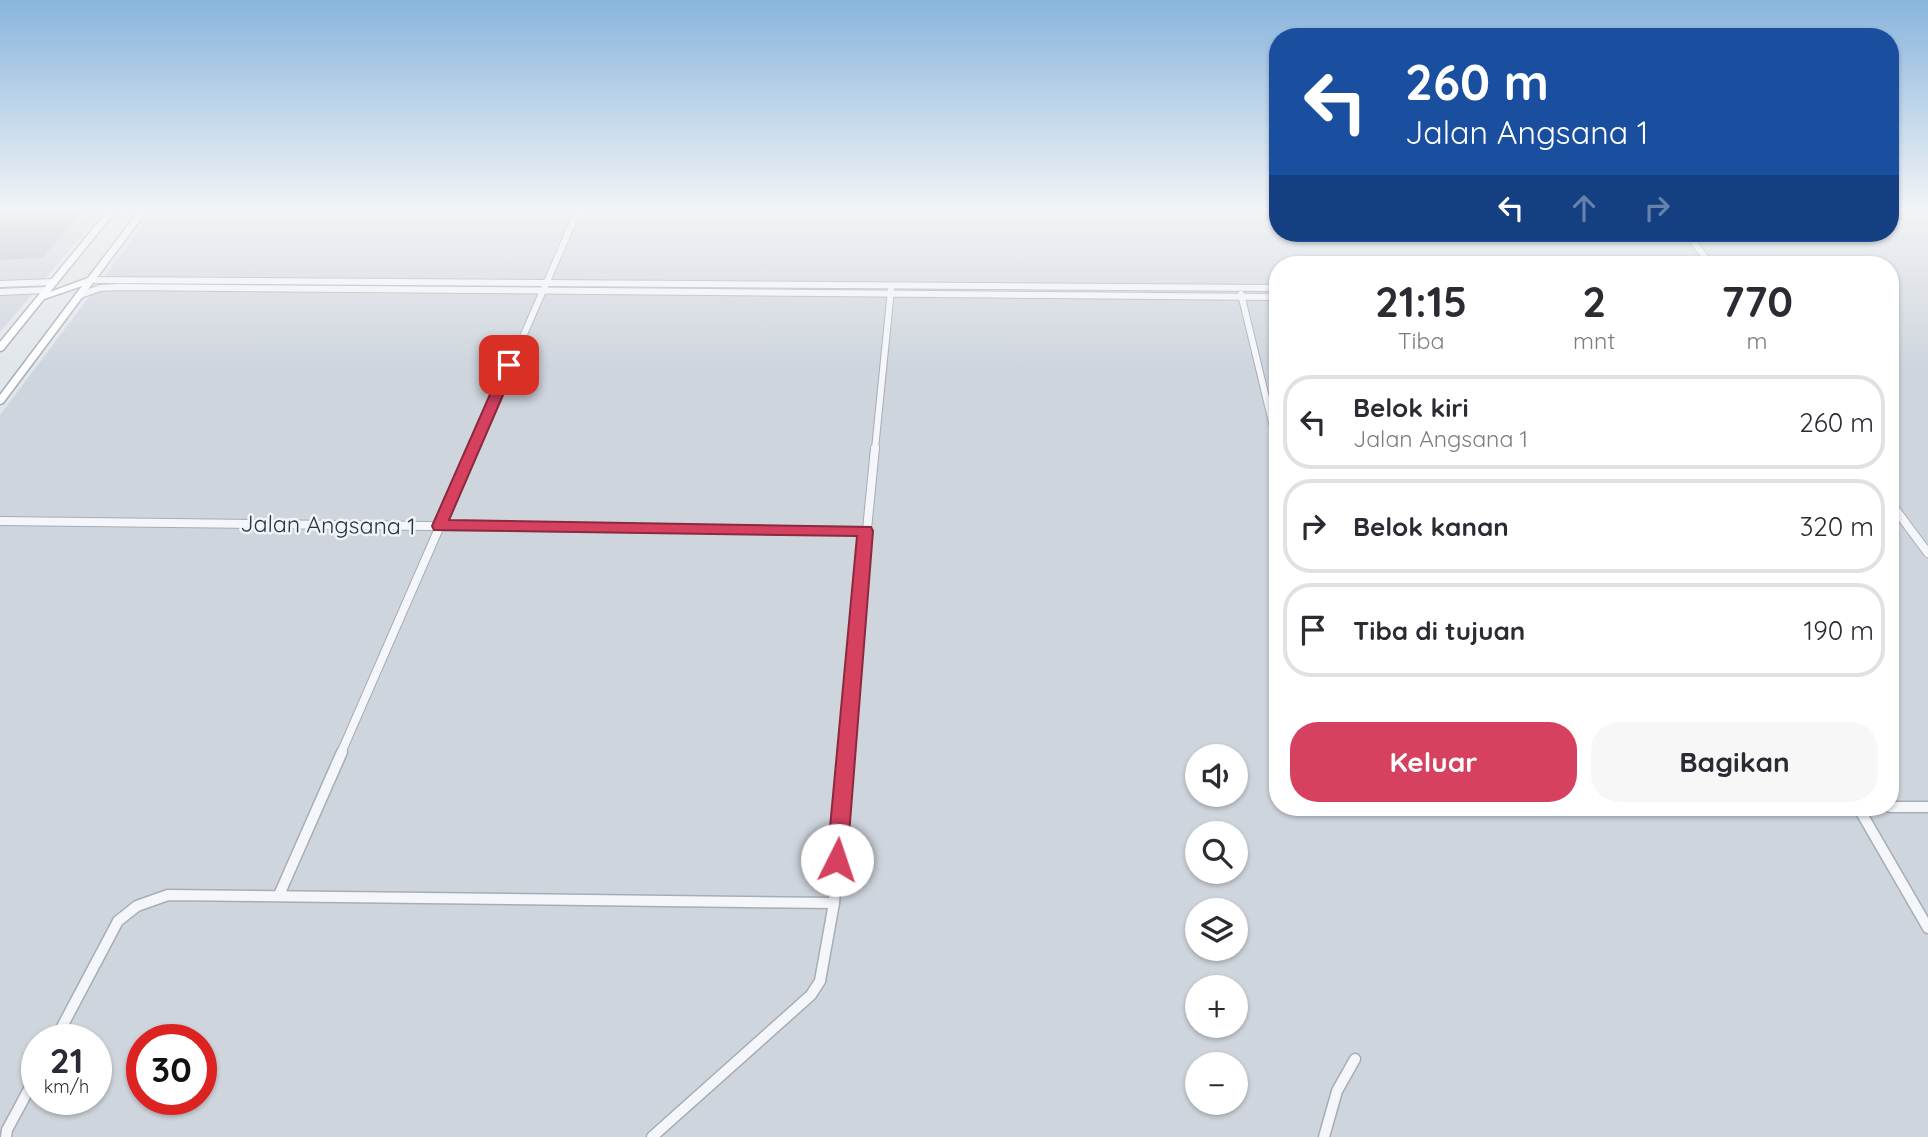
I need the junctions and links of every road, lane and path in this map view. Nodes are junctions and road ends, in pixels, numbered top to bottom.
1 (71, 261) edge
2 (105, 261) edge
3 (555, 261) edge
4 (94, 276) junction
5 (54, 282) junction
6 (0, 284) edge
7 (544, 287) junction
8 (1240, 288) junction
9 (1269, 288) edge
10 (47, 290) junction
11 (891, 290) junction
12 (0, 292) edge
13 (78, 296) junction
14 (1242, 297) junction
15 (1269, 297) edge
16 (40, 300) junction
17 (0, 348) edge
18 (0, 401) edge
19 (1269, 410) edge
20 (1899, 514) edge
21 (0, 521) edge
22 (439, 526) junction
23 (866, 531) junction
24 (1928, 553) edge
25 (1899, 807) edge
26 (1928, 807) edge
27 (1863, 816) edge
28 (279, 895) junction
29 (834, 903) junction
30 (1928, 928) edge
31 (63, 1024) edge
32 (1356, 1059) dead end
33 (21, 1104) edge
34 (6, 1137) edge
35 (652, 1137) edge
36 (1324, 1137) edge

1 - 5 street
2 - 4 street
3 - 7 street
4 - 7 street
4 - 10 street
4 - 13 street
4 - 16 street
5 - 6 street
5 - 10 street
7 - 11 street
7 - 13 street
7 - 22 street
8 - 9 street
8 - 11 street
8 - 14 street
10 - 12 street
10 - 16 street
11 - 14 street
11 - 23 street
13 - 18 street
14 - 15 street
14 - 19 street
16 - 17 street
20 - 24 street
21 - 22 street, Jalan Angsana 1
22 - 23 street, Jalan Angsana 1
22 - 28 street
23 - 29 street
25 - 26 street
27 - 30 street
28 - 29 street
28 - 31 street
29 - 35 street
32 - 36 street
33 - 34 street

